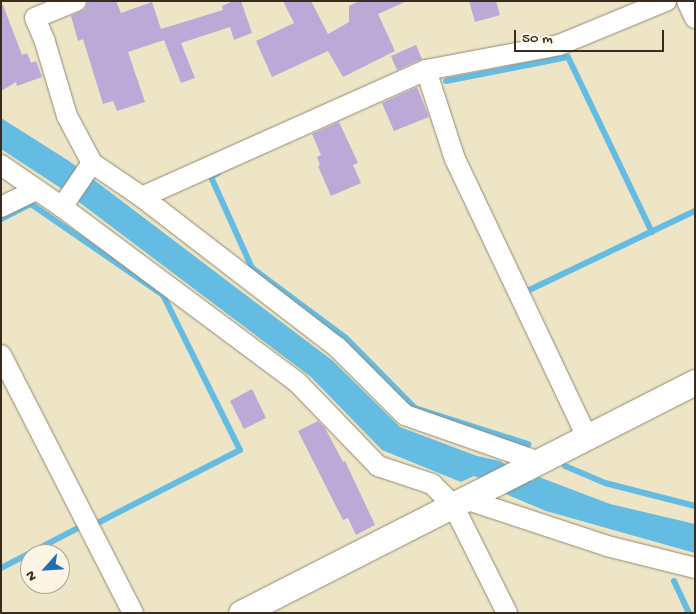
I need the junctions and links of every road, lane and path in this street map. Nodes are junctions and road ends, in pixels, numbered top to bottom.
1 (76, 1) edge
2 (666, 1) edge
3 (687, 1) edge
4 (695, 18) edge
5 (426, 70) junction
6 (1, 165) edge
7 (91, 165) junction
8 (36, 190) junction
9 (142, 197) junction
10 (63, 204) junction
11 (1, 207) edge
12 (1, 355) edge
13 (695, 382) edge
14 (587, 437) junction
15 (534, 464) junction
16 (465, 499) junction
17 (695, 568) edge
18 (133, 613) edge
19 (241, 613) edge
20 (507, 613) edge

1 - 7 street
2 - 5 street
3 - 4 street
5 - 9 street
5 - 14 street
6 - 8 street
7 - 9 street
7 - 10 street
8 - 10 street
8 - 11 street
9 - 15 street
10 - 16 street
12 - 18 street
13 - 14 street
14 - 15 street
15 - 16 street
16 - 17 street
16 - 19 street
16 - 20 street

